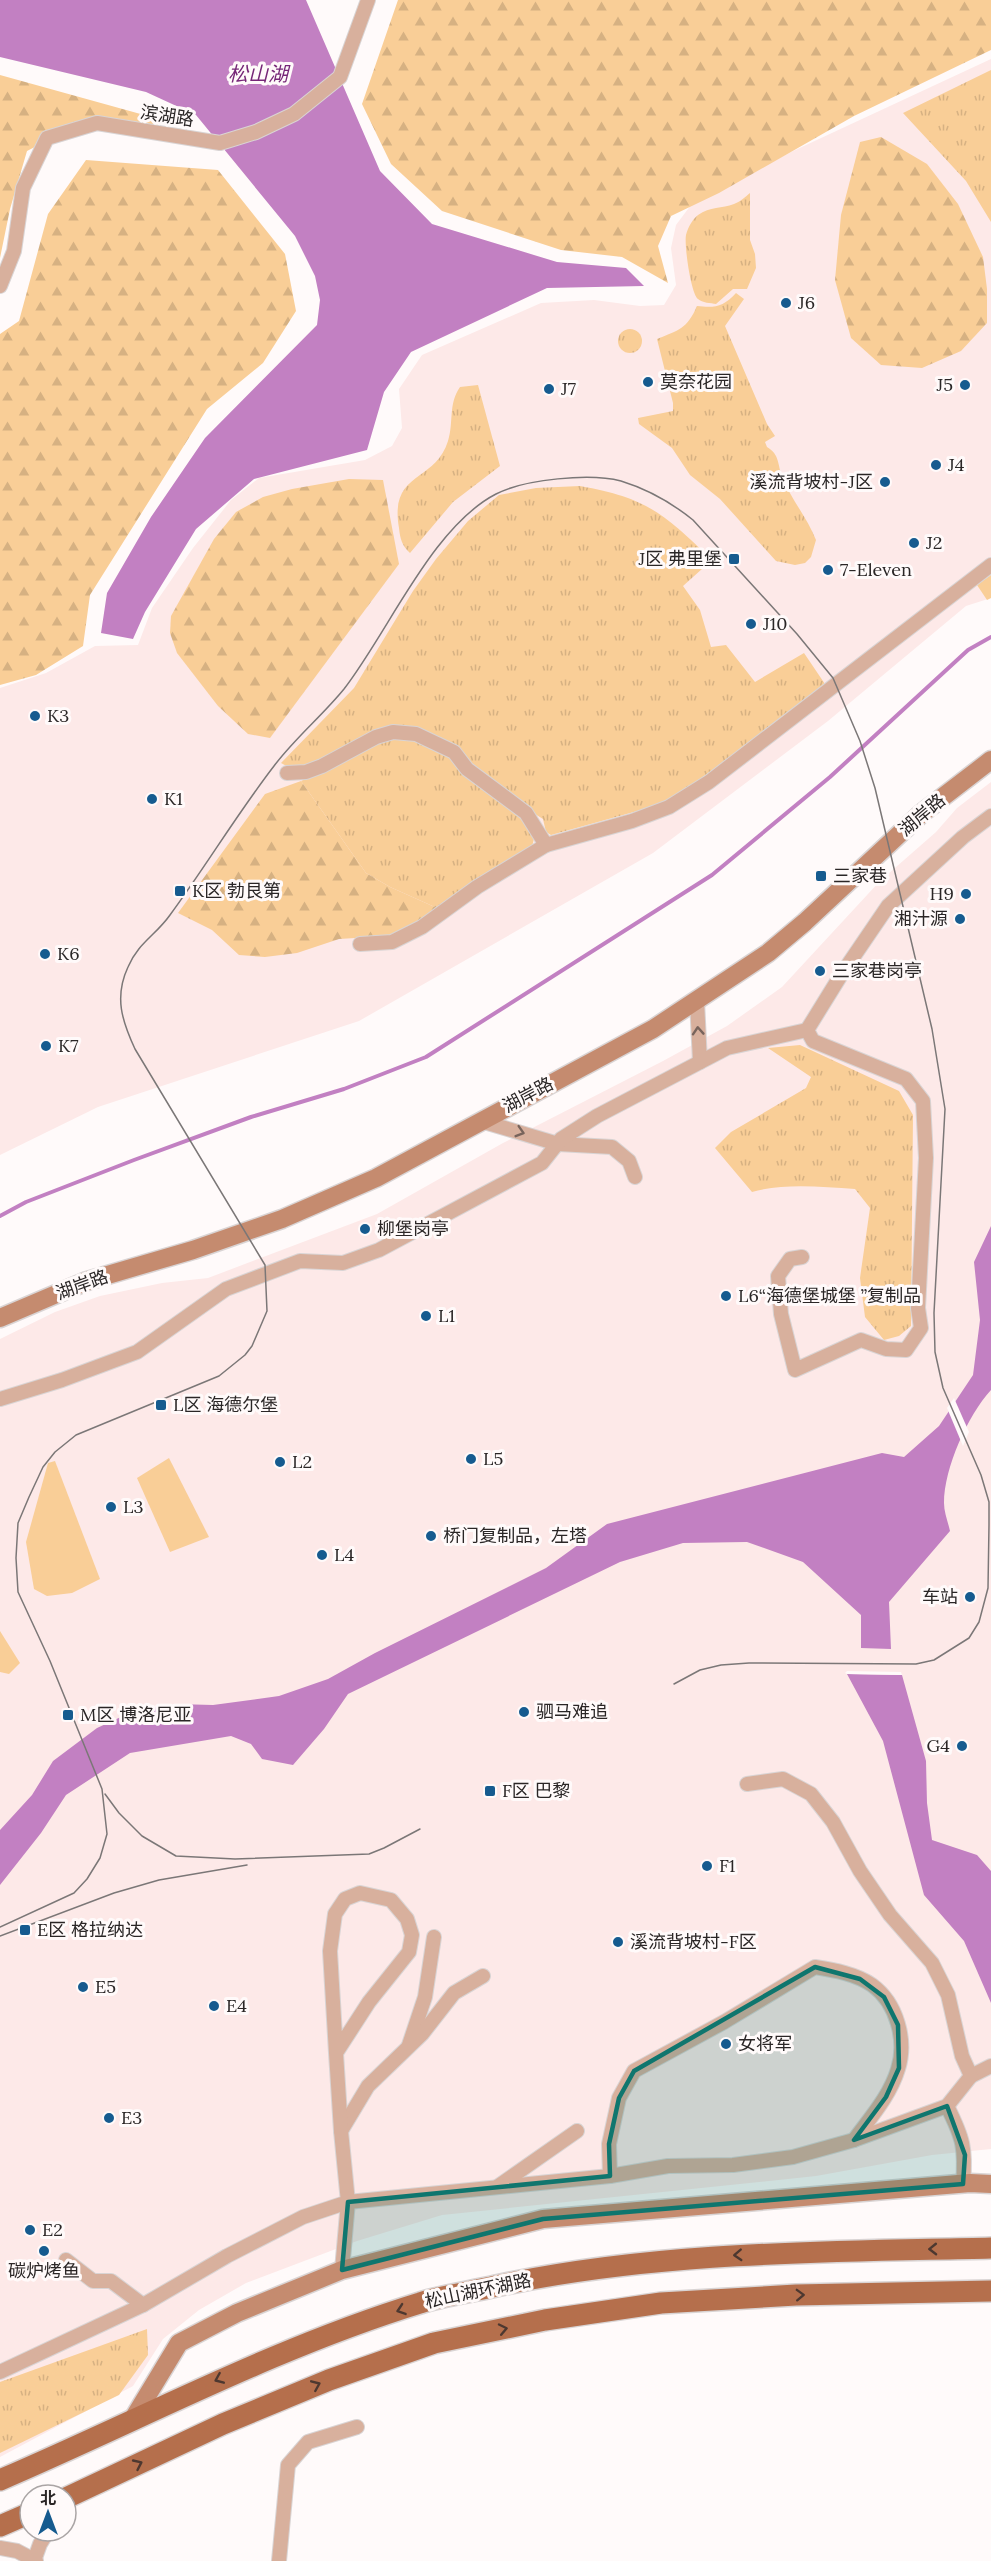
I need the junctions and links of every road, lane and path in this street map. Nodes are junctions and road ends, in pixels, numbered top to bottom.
1 (368, 0) edge
2 (0, 286) edge
3 (991, 565) edge
4 (991, 760) edge
5 (287, 773) dead end
6 (991, 816) edge
7 (546, 845) junction
8 (360, 945) dead end
9 (697, 1001) junction
10 (807, 1030) junction
11 (700, 1062) junction
12 (481, 1120) junction
13 (558, 1144) junction
14 (635, 1177) dead end
15 (802, 1257) dead end
16 (0, 1318) edge
17 (0, 1400) edge
18 (747, 1784) dead end
19 (434, 1936) dead end
20 (483, 1976) dead end
21 (408, 2047) junction
22 (336, 2053) junction
23 (989, 2067) edge
24 (971, 2076) junction
25 (947, 2106) junction
26 (341, 2131) junction
27 (577, 2131) dead end
28 (854, 2140) junction
29 (610, 2176) junction
30 (963, 2184) junction
31 (991, 2184) edge
32 (495, 2188) junction
33 (348, 2202) junction
34 (991, 2248) edge
35 (66, 2260) dead end
36 (342, 2270) junction
37 (991, 2291) edge
38 (143, 2305) junction
39 (0, 2372) edge
40 (133, 2419) junction
41 (357, 2427) dead end
42 (0, 2480) edge
43 (99, 2482) junction
44 (78, 2492) edge
45 (78, 2499) edge
46 (18, 2518) edge
47 (0, 2526) edge
48 (43, 2543) edge
49 (0, 2548) edge
50 (35, 2560) edge
51 (279, 2561) edge

1 - 2 street, 滨湖路
3 - 7 street
4 - 9 street, 湖岸路
5 - 7 street
6 - 10 street
7 - 8 street
11 -> 9 street
9 - 12 street, 湖岸路
10 - 11 street
10 - 15 street
11 - 13 street
12 -> 13 street
12 - 16 street, 湖岸路
13 - 14 street
13 - 17 street
18 - 24 street
19 - 21 street
20 - 21 street
21 - 26 street
22 - 22 street
22 - 26 street
23 - 24 street
24 - 25 street
25 - 28 street
25 - 30 street
26 - 33 street
27 - 32 street
28 - 29 street
28 - 29 street
29 - 32 street
30 - 31 street
30 - 36 street
32 - 33 street
33 - 36 street
33 - 38 street
34 -> 40 main road, 松山湖环湖路
35 - 38 street
36 - 40 street
43 -> 37 main road
38 - 39 street
40 - 42 main road, 松山湖环湖路
41 - 51 street
43 - 44 main road
43 - 45 street
46 - 47 main road
48 - 50 street
49 - 50 street

